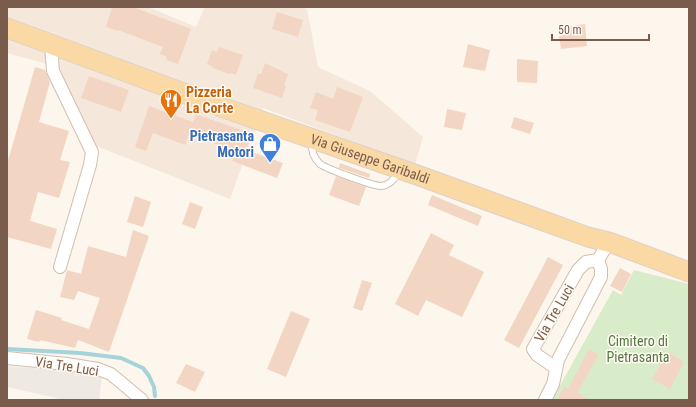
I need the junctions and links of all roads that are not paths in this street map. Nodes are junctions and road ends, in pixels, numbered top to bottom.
1 (7, 28) edge
2 (51, 45) junction
3 (612, 244) junction
4 (598, 260) junction
5 (60, 266) dead end
6 (689, 272) edge
7 (7, 358) edge
8 (556, 368) junction
9 (142, 400) edge
10 (545, 400) edge

1 - 2 main road, Via Giuseppe Garibaldi
2 - 3 main road, Via Giuseppe Garibaldi
2 - 5 street
3 - 4 street, Via Tre Luci
3 - 6 main road, Via Giuseppe Garibaldi
4 - 8 street, Via Tre Luci
4 - 8 street, Via Tre Luci
7 - 9 street, Via Tre Luci
8 - 10 street, Via Tre Luci

